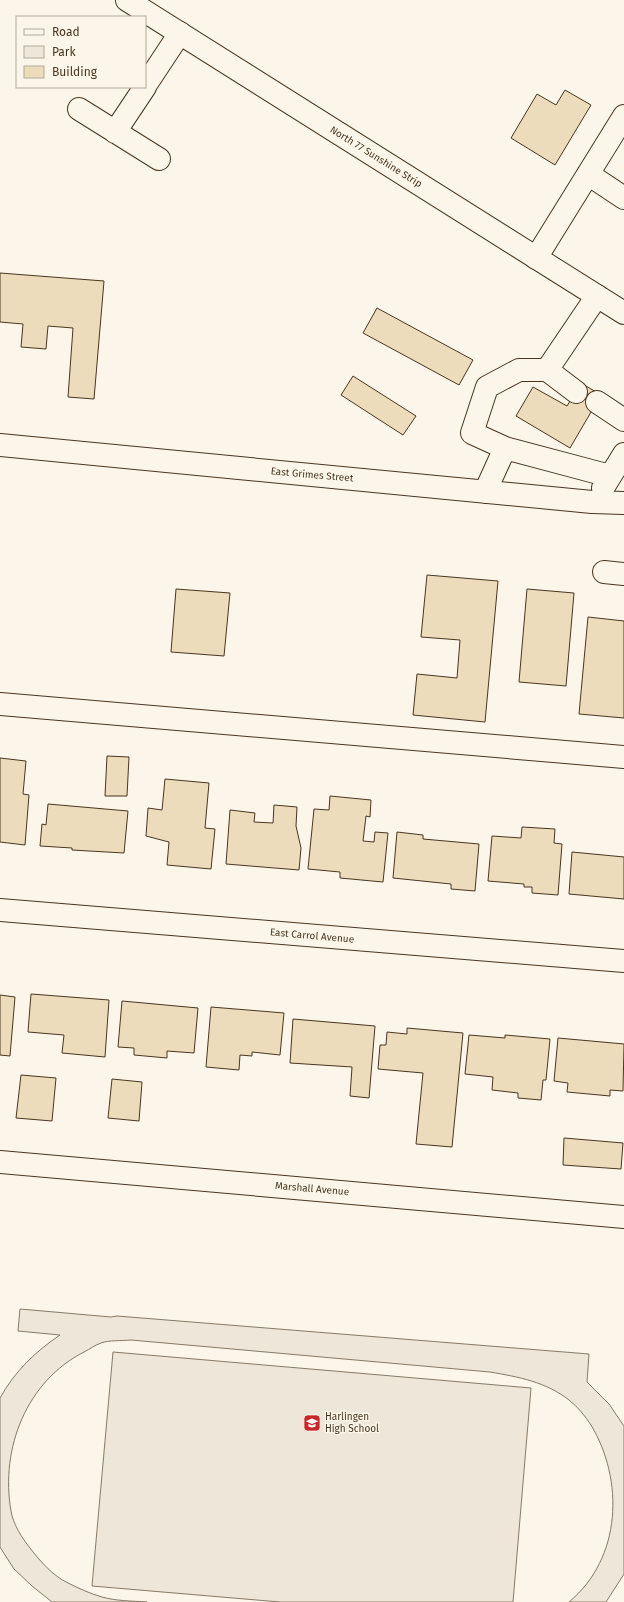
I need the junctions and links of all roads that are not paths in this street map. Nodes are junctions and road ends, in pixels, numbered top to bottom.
1 (127, 0) edge
2 (180, 33) junction
3 (146, 85) edge
4 (144, 88) edge
5 (78, 109) dead end
6 (624, 116) edge
7 (115, 132) junction
8 (159, 159) dead end
9 (588, 174) junction
10 (624, 198) edge
11 (536, 258) junction
12 (597, 296) junction
13 (624, 313) edge
14 (547, 370) junction
15 (576, 392) dead end
16 (596, 402) dead end
17 (624, 420) edge
18 (0, 445) edge
19 (505, 448) junction
20 (624, 454) edge
21 (610, 476) junction
22 (485, 492) junction
23 (594, 502) junction
24 (624, 503) edge
25 (0, 704) edge
26 (624, 757) edge
27 (0, 910) edge
28 (624, 961) edge
29 (0, 1162) edge
30 (624, 1217) edge

1 - 2 street, North 77 Sunshine Strip
2 - 3 street
2 - 11 street, North 77 Sunshine Strip
4 - 7 street
5 - 7 street
6 - 9 street
7 - 8 street
9 - 10 street
9 - 11 street
11 - 12 street, North 77 Sunshine Strip
12 - 13 street, North 77 Sunshine Strip
12 - 14 street
14 - 15 street
14 - 19 street
16 - 17 street
18 - 22 street, East Grimes Street
19 - 21 street
19 - 22 street
20 - 21 street
21 - 23 street
22 - 23 street, East Grimes Street
23 - 24 street, East Grimes Street
25 - 26 street
27 - 28 street, East Carrol Avenue
29 - 30 street, Marshall Avenue

